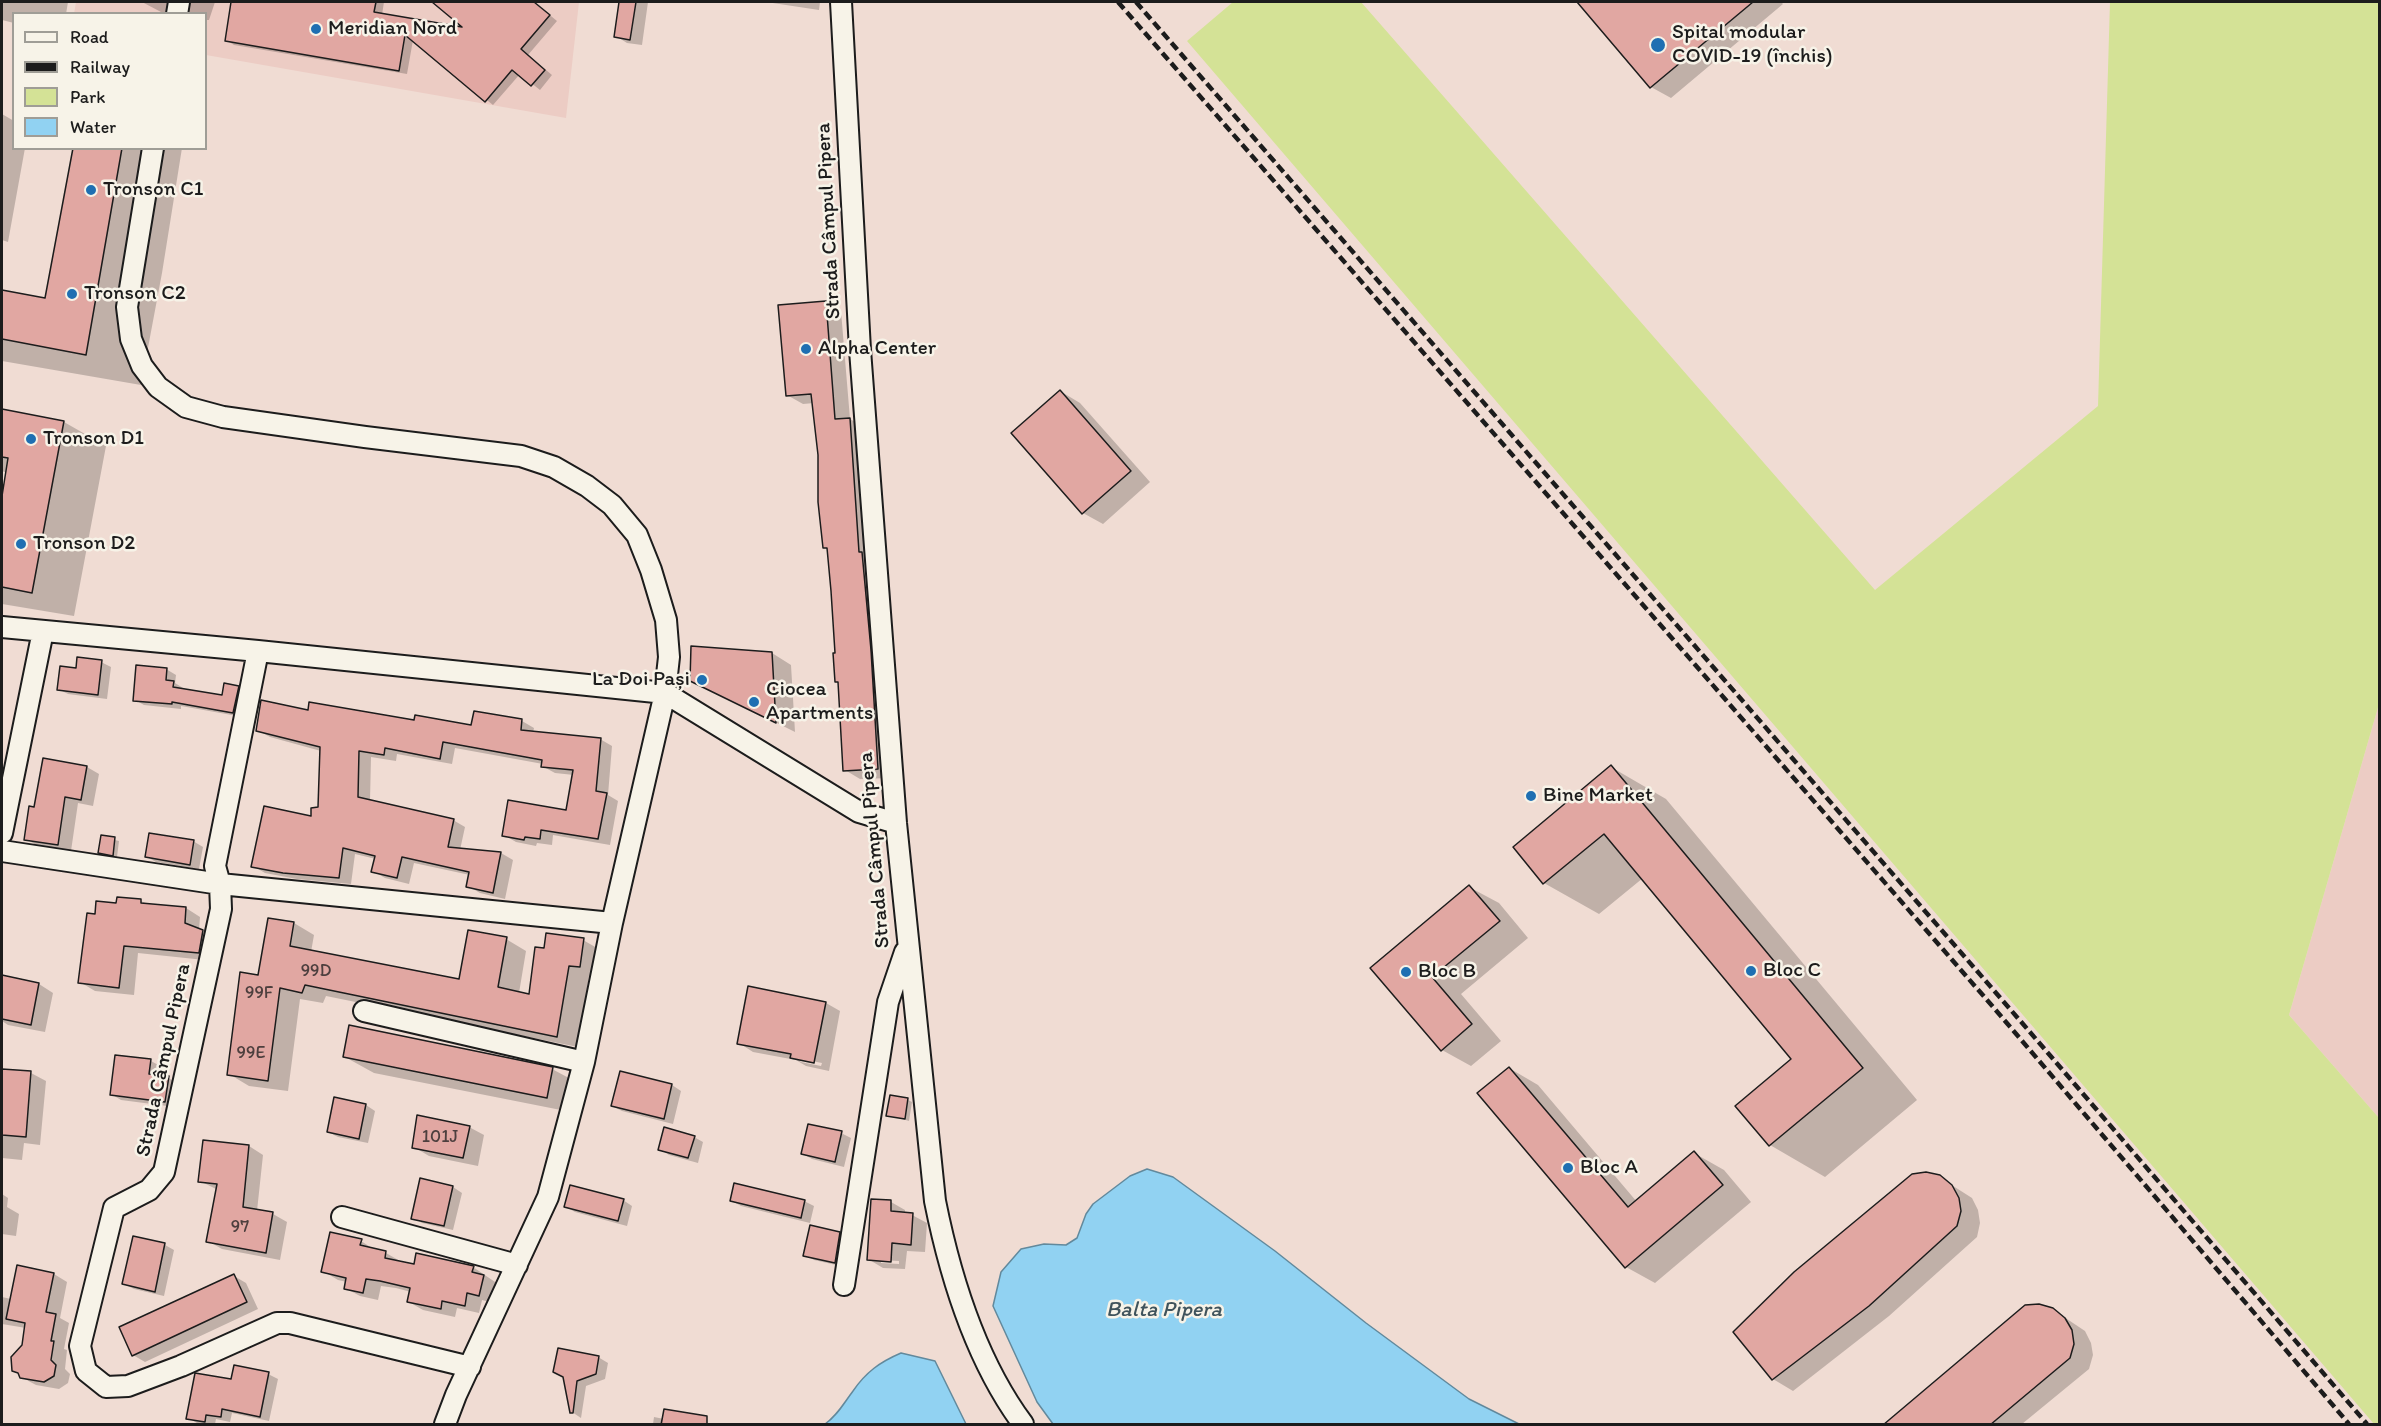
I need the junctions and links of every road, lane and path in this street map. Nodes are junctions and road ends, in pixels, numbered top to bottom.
1 (841, 2) edge
2 (153, 150) edge
3 (2, 627) edge
4 (43, 631) junction
5 (258, 651) junction
6 (665, 693) junction
7 (896, 823) junction
8 (2, 833) edge
9 (2, 851) edge
10 (220, 884) junction
11 (612, 923) junction
12 (908, 944) junction
13 (364, 1011) dead end
14 (584, 1062) junction
15 (342, 1217) dead end
16 (517, 1265) junction
17 (844, 1285) dead end
18 (470, 1367) junction
19 (445, 1425) edge
20 (1023, 1425) edge

1 - 7 street, Strada Câmpul Pipera
2 - 6 street
3 - 4 street
4 - 5 street
4 - 8 street
5 - 6 street
5 - 10 street, Strada Câmpul Pipera
6 - 7 street
6 - 11 street
7 - 12 street, Strada Câmpul Pipera
9 - 10 street
10 - 11 street
10 - 18 street, Strada Câmpul Pipera
11 - 14 street
12 - 17 street
12 - 20 street, Strada Câmpul Pipera
13 - 14 street
14 - 16 street
15 - 16 street
16 - 18 street
18 - 19 street

